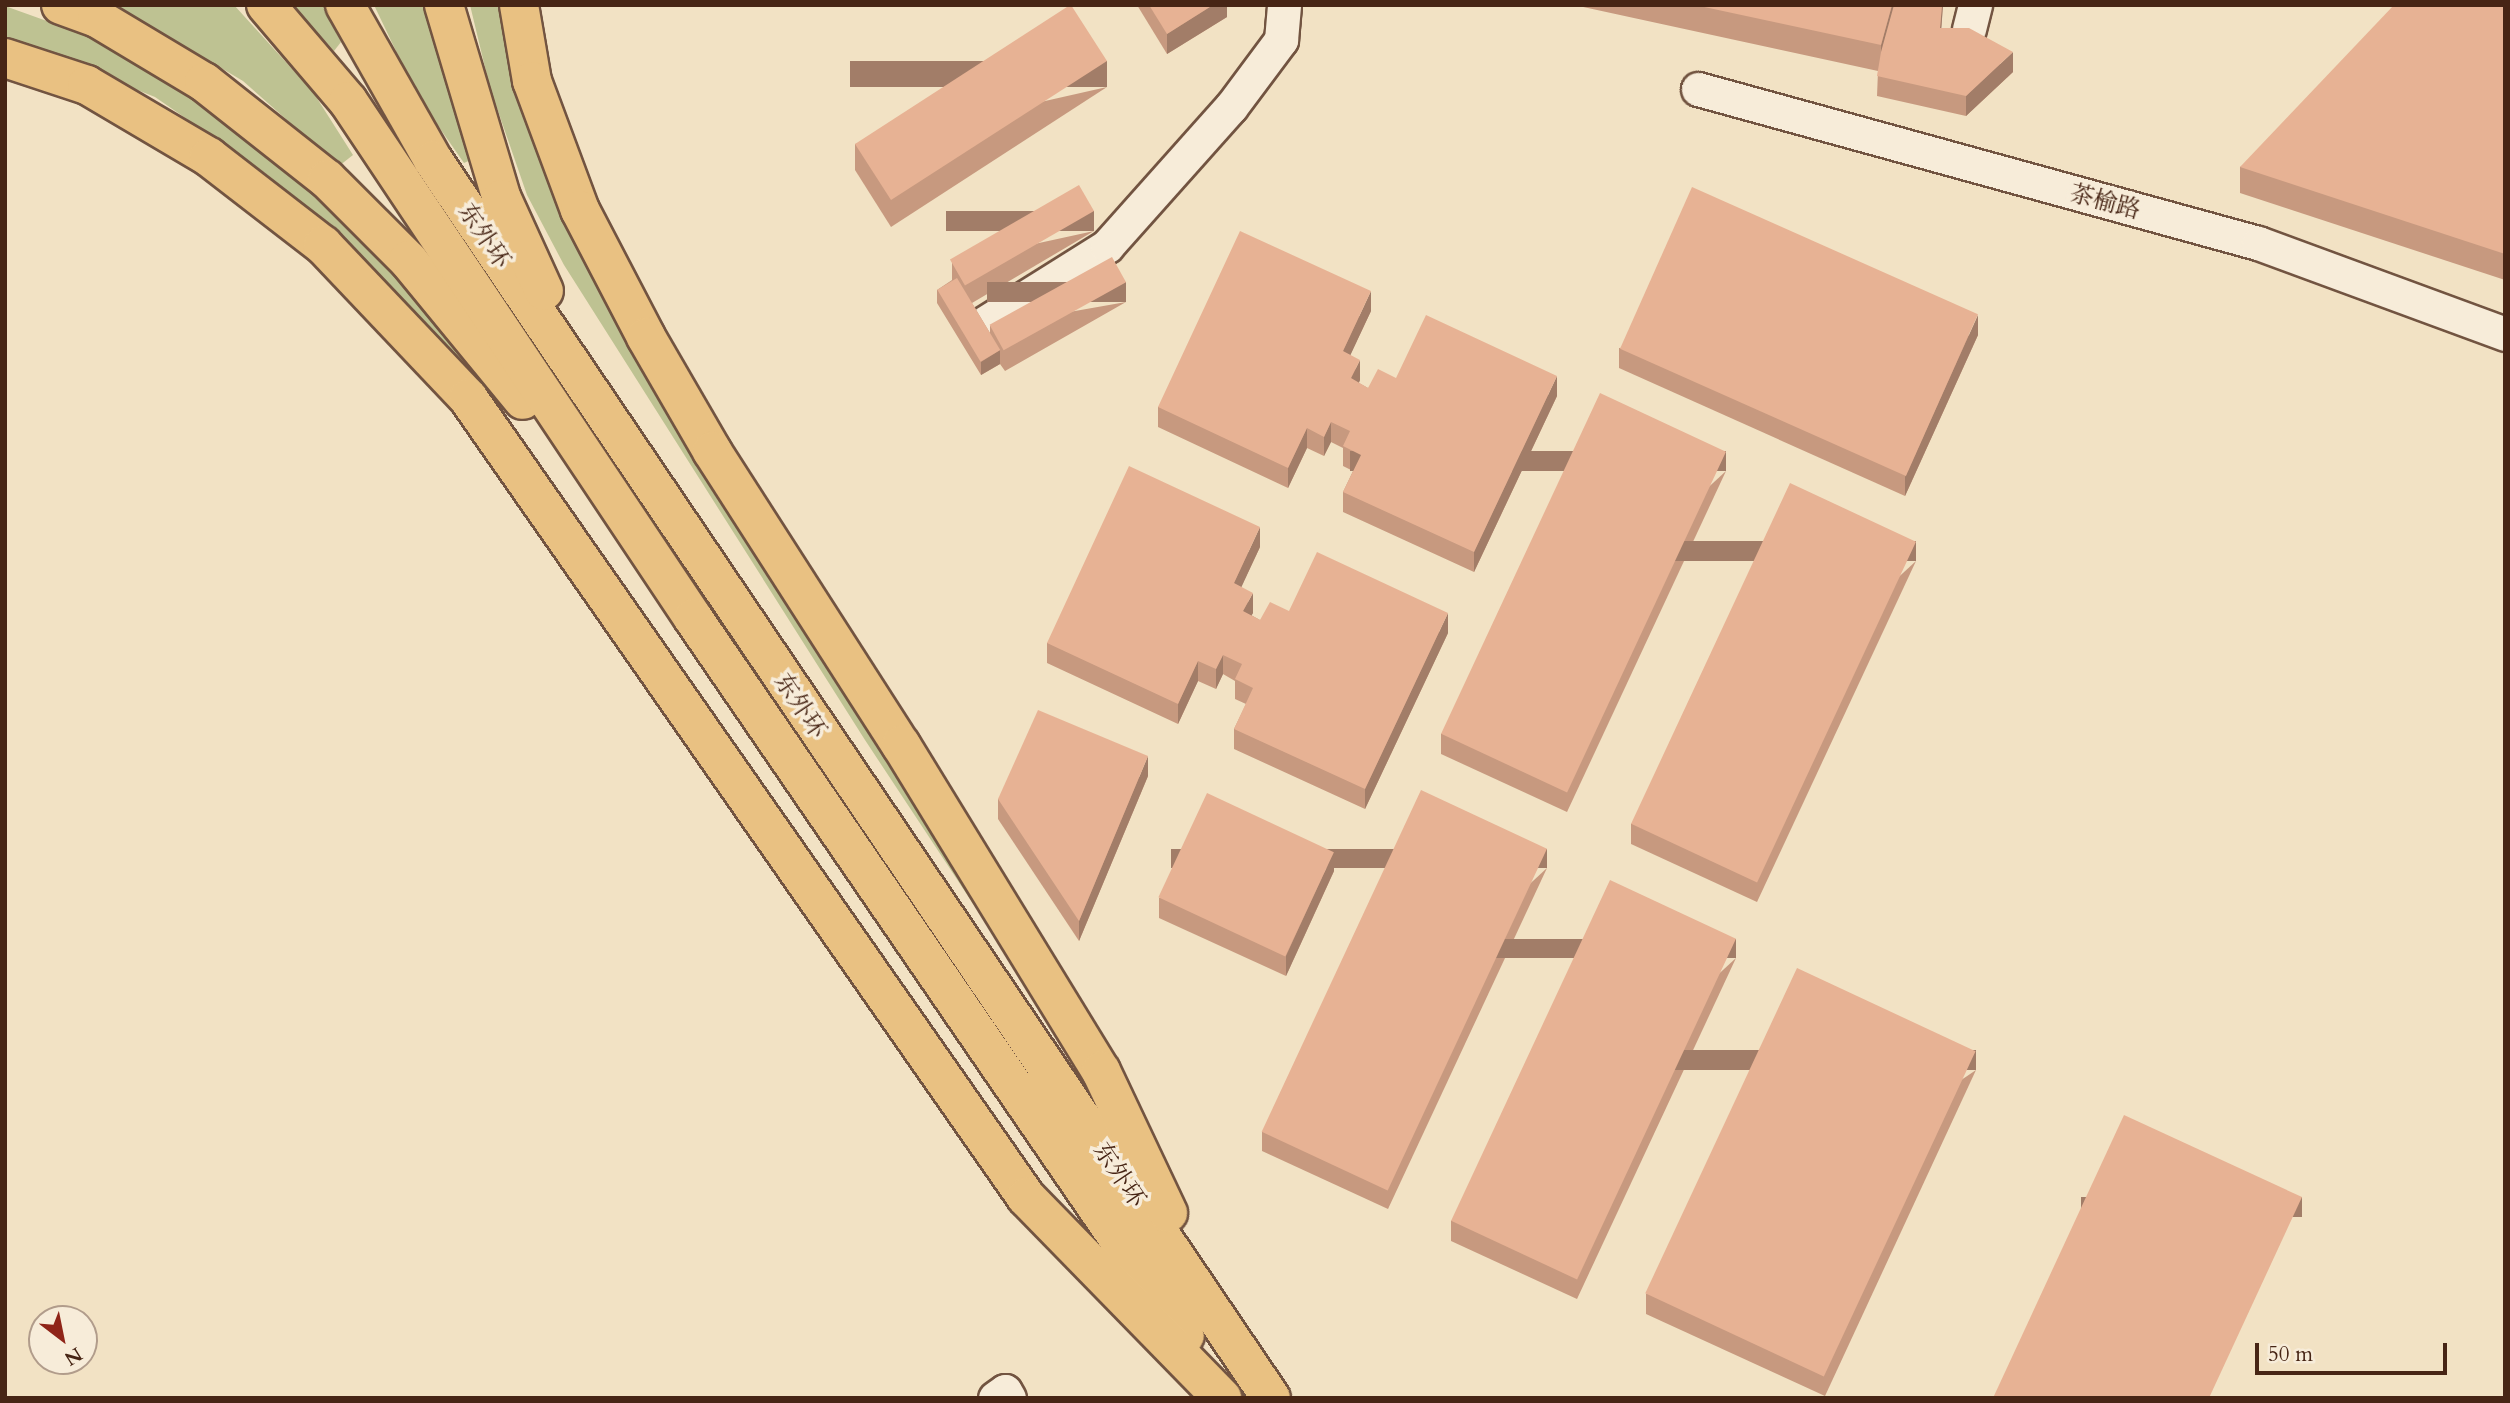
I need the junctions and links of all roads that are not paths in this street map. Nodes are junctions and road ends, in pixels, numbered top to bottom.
1 (61, 5) edge
2 (266, 5) edge
3 (345, 5) edge
4 (444, 5) edge
5 (519, 5) edge
6 (1284, 5) edge
7 (5, 58) edge
8 (1698, 89) dead end
9 (986, 322) edge
10 (2505, 334) edge
11 (650, 483) junction
12 (616, 503) junction
13 (1270, 1396) edge
14 (995, 1398) edge
15 (1009, 1398) edge
16 (1225, 1398) edge

1 - 12 main road
2 - 12 main road
3 - 11 main road, 东外环
4 - 11 main road
5 - 13 main road
6 - 9 street
7 - 16 main road
8 - 10 street, 茶榆路
11 - 13 main road, 东外环
12 - 16 main road
14 - 15 street

